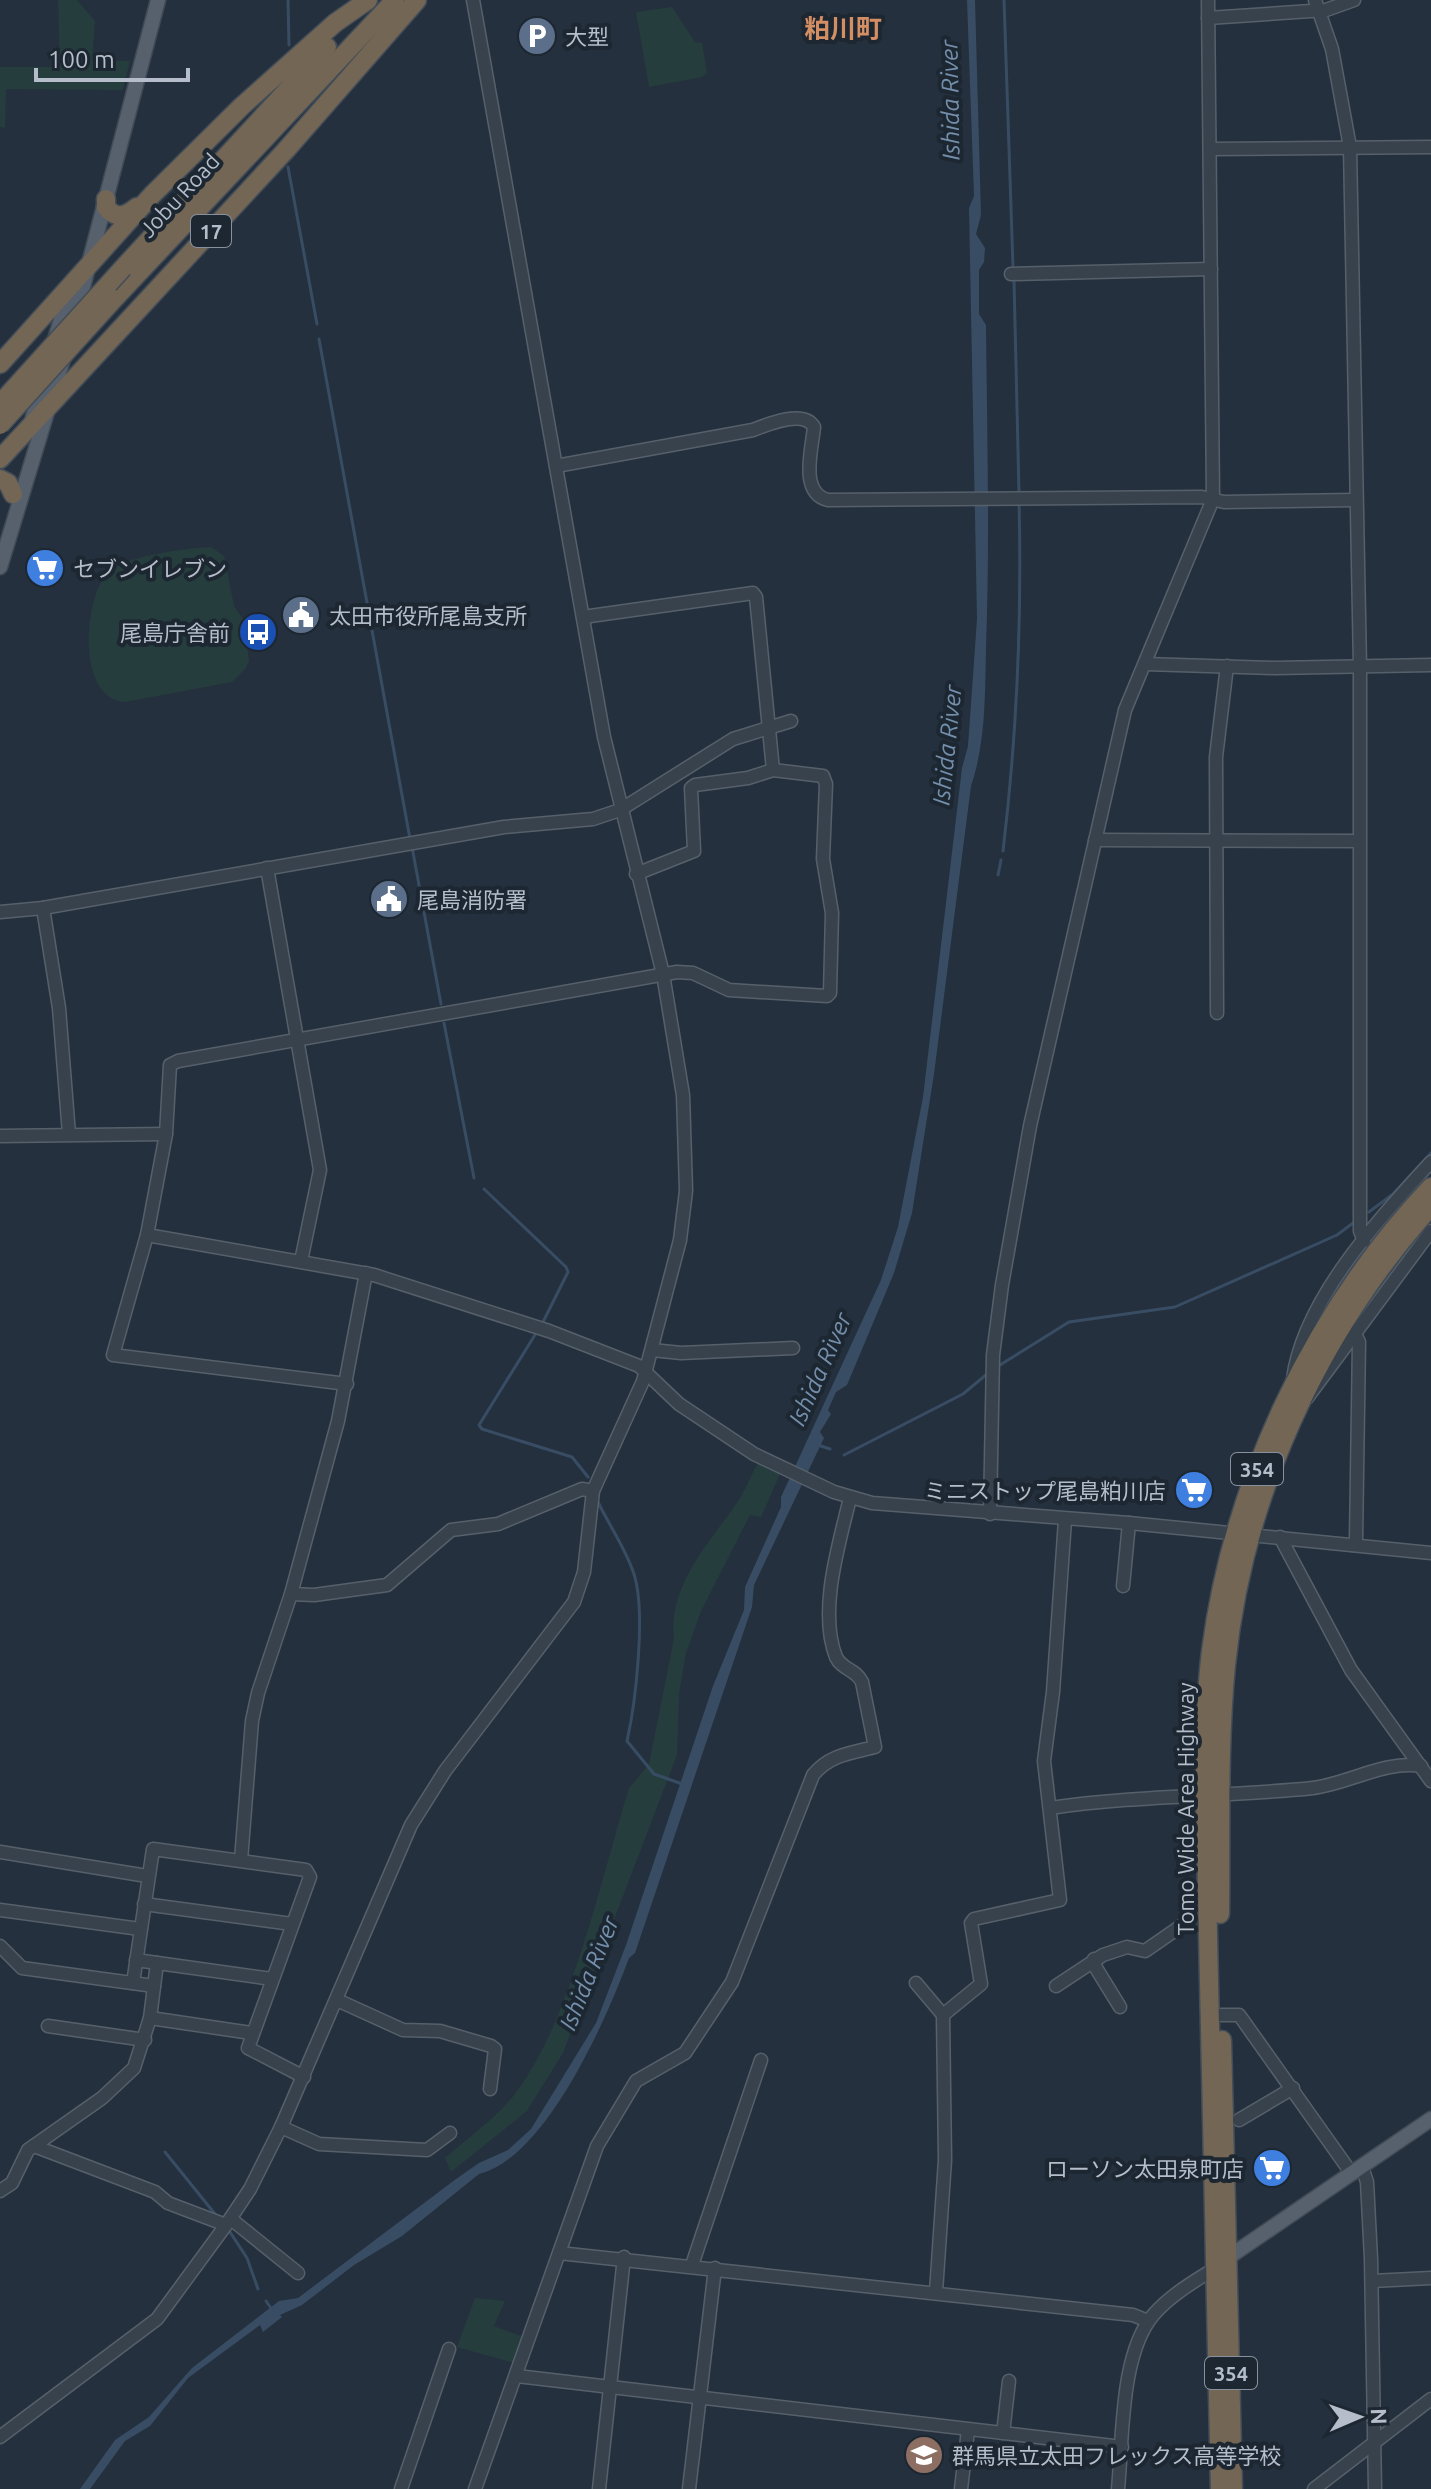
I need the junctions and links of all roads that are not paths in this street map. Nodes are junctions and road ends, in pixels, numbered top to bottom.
1 (158, 0) edge
2 (369, 0) edge
3 (395, 0) edge
4 (417, 0) edge
5 (473, 0) edge
6 (1208, 0) edge
7 (1354, 0) edge
8 (1315, 5) edge
9 (1208, 18) junction
10 (1350, 147) junction
11 (1431, 147) edge
12 (1210, 149) junction
13 (114, 161) junction
14 (152, 195) junction
15 (106, 199) junction
16 (88, 267) junction
17 (1211, 269) junction
18 (1011, 274) dead end
19 (71, 288) junction
20 (129, 319) junction
21 (59, 324) joint
22 (60, 347) junction
23 (0, 364) edge
24 (60, 369) joint
25 (0, 370) edge
26 (0, 404) edge
27 (49, 405) junction
28 (31, 424) junction
29 (0, 425) edge
30 (0, 459) edge
31 (556, 466) junction
32 (0, 479) edge
33 (13, 494) junction
34 (1213, 499) junction
35 (1355, 500) junction
36 (0, 539) edge
37 (0, 567) edge
38 (583, 617) junction
39 (1145, 664) junction
40 (1431, 665) edge
41 (1227, 666) junction
42 (1360, 667) junction
43 (791, 721) dead end
44 (769, 726) junction
45 (773, 770) junction
46 (620, 810) junction
47 (1095, 840) junction
48 (1359, 841) junction
49 (1216, 843) junction
50 (267, 868) junction
51 (636, 874) junction
52 (43, 908) junction
53 (0, 912) edge
54 (663, 974) junction
55 (1217, 1013) dead end
56 (299, 1039) junction
57 (69, 1134) junction
58 (166, 1134) junction
59 (0, 1136) edge
60 (1431, 1162) edge
61 (1431, 1187) edge
62 (1431, 1206) edge
63 (1431, 1231) edge
64 (147, 1235) junction
65 (1364, 1241) junction
66 (301, 1261) junction
67 (366, 1273) junction
68 (1355, 1334) junction
69 (793, 1348) dead end
70 (652, 1350) junction
71 (646, 1372) junction
72 (347, 1384) junction
73 (1296, 1396) junction
74 (593, 1491) junction
75 (850, 1498) junction
76 (990, 1514) junction
77 (1065, 1520) junction
78 (1129, 1523) junction
79 (1243, 1533) junction
80 (1280, 1537) junction
81 (1353, 1545) junction
82 (1431, 1553) edge
83 (1123, 1586) dead end
84 (291, 1594) junction
85 (1421, 1766) junction
86 (1431, 1781) edge
87 (1213, 1796) junction
88 (1050, 1808) junction
89 (0, 1852) edge
90 (241, 1860) junction
91 (147, 1876) junction
92 (144, 1904) junction
93 (0, 1910) edge
94 (292, 1924) junction
95 (1208, 1927) junction
96 (140, 1929) junction
97 (0, 1946) edge
98 (1094, 1959) junction
99 (136, 1960) junction
100 (157, 1963) junction
101 (272, 1979) junction
102 (133, 1983) junction
103 (916, 1983) dead end
104 (154, 1986) junction
105 (1056, 1986) dead end
106 (337, 2000) junction
107 (1120, 2007) dead end
108 (943, 2015) junction
109 (1221, 2015) junction
110 (150, 2018) junction
111 (48, 2026) dead end
112 (251, 2033) junction
113 (145, 2040) junction
114 (761, 2060) dead end
115 (304, 2077) junction
116 (1293, 2088) junction
117 (490, 2089) dead end
118 (1431, 2119) edge
119 (1239, 2120) dead end
120 (281, 2127) junction
121 (450, 2133) dead end
122 (34, 2146) junction
123 (1357, 2171) junction
124 (0, 2191) edge
125 (228, 2222) junction
126 (559, 2253) junction
127 (1230, 2256) junction
128 (624, 2257) junction
129 (692, 2265) junction
130 (715, 2268) junction
131 (1214, 2269) junction
132 (298, 2273) dead end
133 (1431, 2278) edge
134 (1372, 2281) junction
135 (936, 2292) junction
136 (1148, 2321) junction
137 (449, 2349) dead end
138 (517, 2376) junction
139 (1009, 2381) dead end
140 (612, 2389) junction
141 (699, 2399) junction
142 (1431, 2399) edge
143 (968, 2430) junction
144 (1003, 2433) junction
145 (0, 2437) edge
146 (1374, 2443) junction
147 (1122, 2447) junction
148 (401, 2489) edge
149 (475, 2489) edge
150 (599, 2489) edge
151 (689, 2489) edge
152 (961, 2489) edge
153 (1118, 2489) edge
154 (1220, 2489) edge
155 (1233, 2489) edge
156 (1314, 2489) edge
157 (1375, 2489) edge

1 - 13 main road
2 - 14 highway, 17
2 - 26 highway, Jobu Road / 17, bridge
3 - 29 highway, Jobu Road / 17, bridge
4 - 20 highway, 17
5 - 31 street
6 - 9 street
7 - 8 street
8 - 9 street
8 - 10 street
9 - 12 street
10 - 11 street
10 - 12 street
10 - 35 street
12 - 17 street
13 - 15 main road
13 - 19 main road
14 - 15 highway
14 - 16 highway, 17
15 - 16 main road
16 - 19 highway, 17
16 - 22 main road
17 - 18 street
17 - 34 street
19 - 21 main road
19 - 23 highway, 17
20 - 22 highway
20 - 27 highway, 17
21 - 22 highway
22 - 24 highway
22 - 25 highway
22 - 28 main road
24 - 27 main road
27 - 28 highway, 17
27 - 37 main road
28 - 30 highway, 17
28 - 33 main road
31 - 34 street
31 - 38 street
32 - 33 highway
33 - 36 main road
34 - 35 street
34 - 39 street
35 - 42 street
38 - 44 street
38 - 46 street
39 - 41 street
39 - 47 street
40 - 42 street
41 - 42 street
41 - 49 street
42 - 48 street
43 - 44 street
44 - 45 street
44 - 46 street
45 - 51 street
45 - 54 street
46 - 50 street
46 - 51 street
47 - 49 street
47 - 76 street
48 - 49 street
48 - 65 street
49 - 55 street
50 - 52 street
50 - 56 street
51 - 54 street
52 - 53 street
52 - 57 street
54 - 56 street
54 - 70 street
56 - 58 street
56 - 66 street
57 - 58 street
57 - 59 street
58 - 64 street
60 - 65 street
61 - 73 highway, Tomo Wide Area Highway / 354
62 - 73 highway, Tomo Wide Area Highway / 354
63 - 68 street
64 - 66 street
64 - 72 street
65 - 73 street
66 - 67 street
67 - 71 street
67 - 72 street
68 - 73 street
68 - 81 street
69 - 70 street
70 - 71 street
71 - 74 street
71 - 75 street
72 - 84 street
73 - 79 highway, Tomo Wide Area Highway / 354
74 - 84 street
74 - 106 street
75 - 76 street
75 - 126 street
76 - 77 street
77 - 78 street
77 - 88 street
78 - 79 street
78 - 83 street
79 - 80 street
79 - 87 highway, Tomo Wide Area Highway / 354
80 - 81 street
80 - 85 street
81 - 82 street
84 - 90 street
85 - 86 street
85 - 87 street
87 - 88 street
87 - 95 highway, Tomo Wide Area Highway / 354
87 - 109 highway, Tomo Wide Area Highway / 354
88 - 108 street
89 - 91 street
90 - 91 street
90 - 94 street
91 - 92 street
92 - 94 street
92 - 96 street
93 - 96 street
94 - 101 street
95 - 98 street
95 - 131 highway, Tomo Wide Area Highway / 354
96 - 99 street
97 - 102 street
98 - 105 street
98 - 107 street
99 - 100 street
99 - 102 street
100 - 101 street
100 - 104 street
101 - 112 street
102 - 104 street
103 - 108 street
104 - 110 street
106 - 115 street
106 - 117 street
108 - 135 street
109 - 116 street
109 - 127 highway, Tomo Wide Area Highway / 354
110 - 112 street
110 - 113 street
111 - 113 street
112 - 115 street
113 - 122 street
114 - 129 street
115 - 120 street
116 - 119 street
116 - 123 street
118 - 123 main road
120 - 121 street
120 - 125 street
122 - 124 street
122 - 125 street
123 - 127 main road
123 - 134 street
125 - 132 street
125 - 145 street
126 - 128 street
126 - 138 street
127 - 131 main road
127 - 155 highway, Tomo Wide Area Highway / 354
128 - 129 street
128 - 140 street
129 - 130 street
130 - 135 street
130 - 141 street
131 - 136 street
131 - 154 highway, Tomo Wide Area Highway / 354
133 - 134 street
134 - 146 street
135 - 136 street
136 - 147 street
137 - 148 street
138 - 140 street
138 - 149 street
139 - 144 street
140 - 141 street
140 - 150 street
141 - 143 street
141 - 151 street
142 - 146 street
143 - 144 street
143 - 152 street
144 - 147 street
146 - 156 street
146 - 157 street
147 - 153 street

